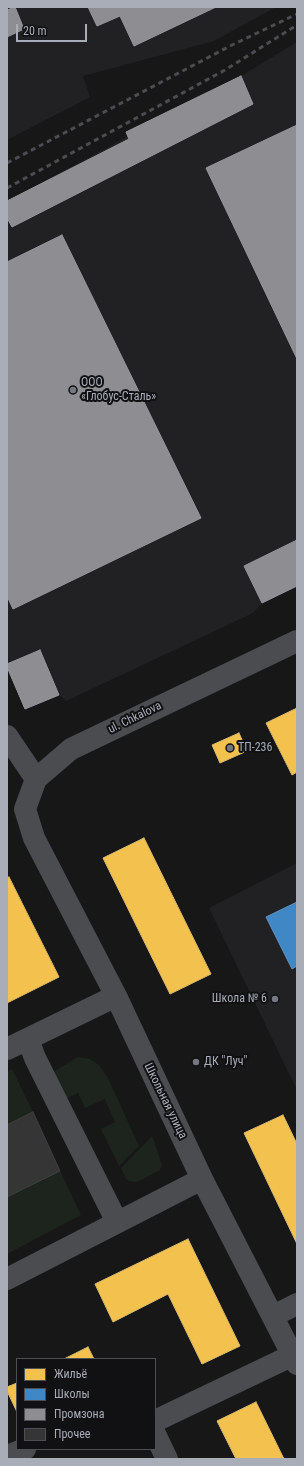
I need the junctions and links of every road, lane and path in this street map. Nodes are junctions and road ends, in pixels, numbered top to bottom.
1 (297, 641) edge
2 (7, 736) edge
3 (36, 779) junction
4 (34, 838) joint
5 (116, 996) junction
6 (28, 1039) junction
7 (7, 1049) edge
8 (202, 1179) junction
9 (118, 1222) junction
10 (7, 1279) edge
11 (297, 1304) edge
12 (273, 1316) junction
13 (295, 1360) edge
14 (156, 1421) edge
15 (156, 1436) edge
16 (22, 1450) edge
17 (7, 1456) edge
18 (167, 1459) edge

1 - 3 street, ul. Chkalova
2 - 3 street
3 - 4 street, ul. Chkalova
4 - 5 street, Школьная улица
5 - 6 street
5 - 8 street, Школьная улица
6 - 7 street
6 - 9 street
8 - 9 street
8 - 12 street, Школьная улица
9 - 10 street
11 - 12 street
12 - 13 street, Школьная улица
13 - 14 street
15 - 18 street
16 - 17 street

